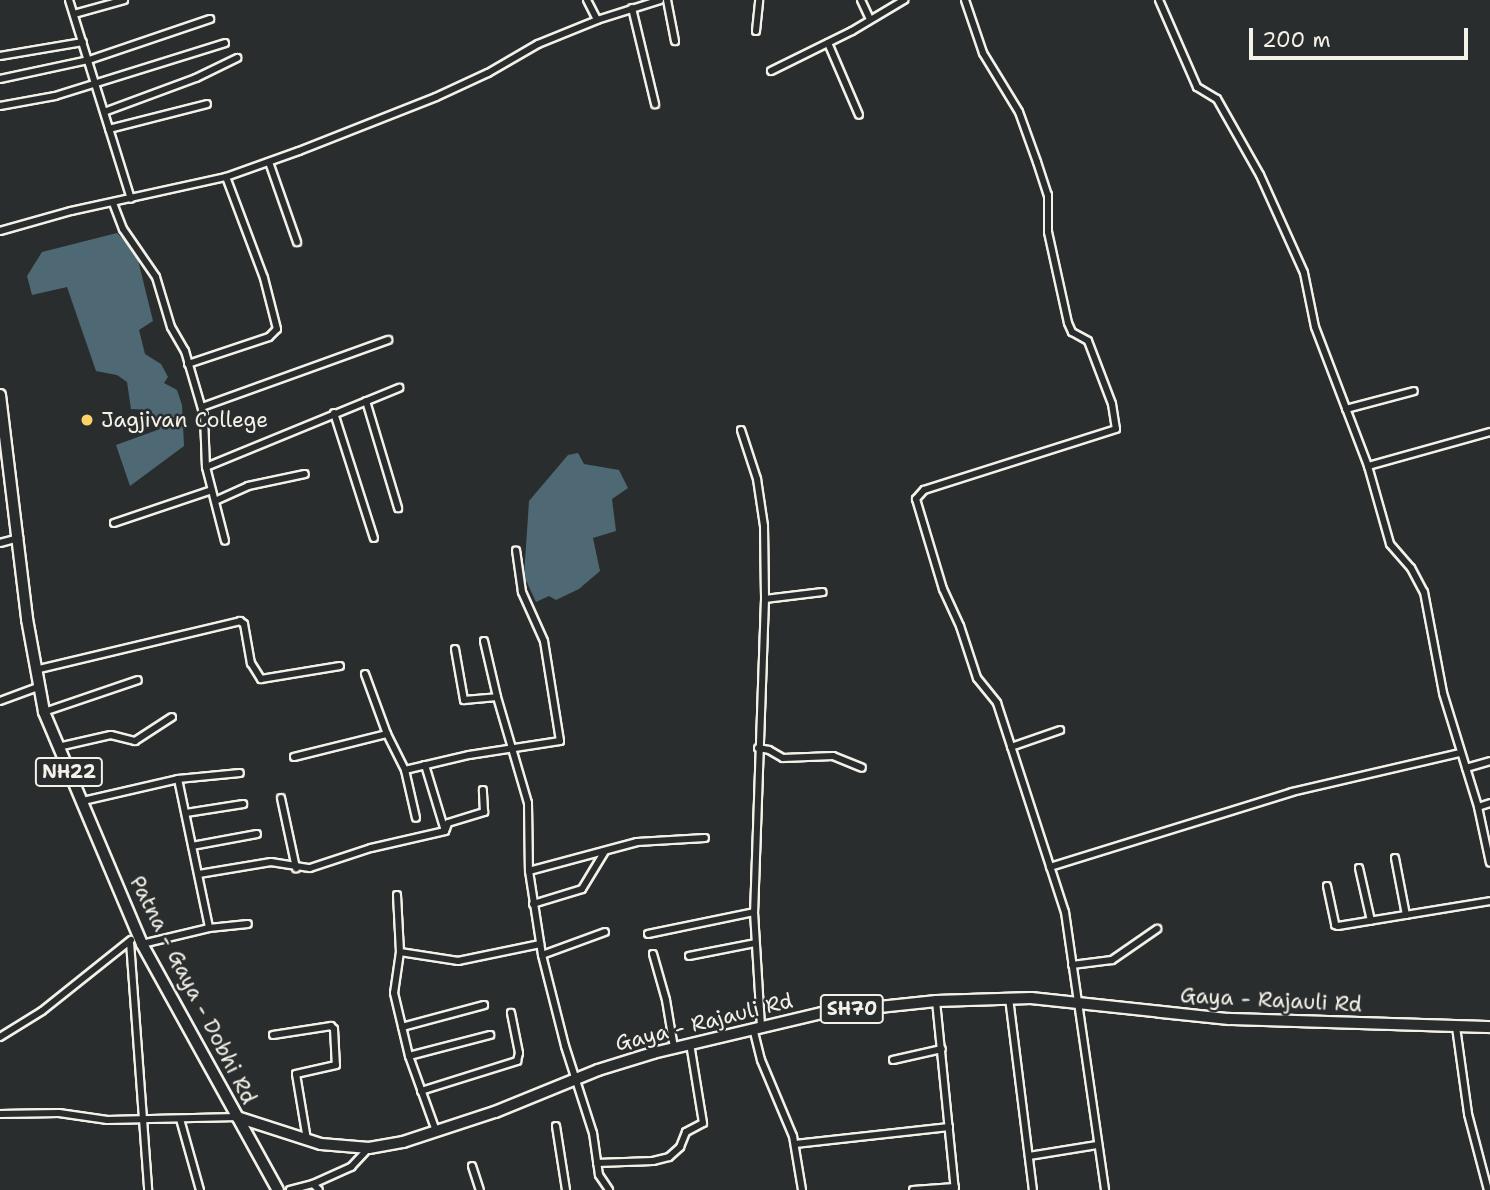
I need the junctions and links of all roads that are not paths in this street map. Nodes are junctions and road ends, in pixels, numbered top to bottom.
1 (69, 0) edge
2 (124, 0) edge
3 (587, 0) edge
4 (657, 0) edge
5 (667, 0) edge
6 (759, 0) edge
7 (861, 0) edge
8 (904, 0) edge
9 (965, 0) edge
10 (1159, 0) edge
11 (632, 8) junction
12 (74, 14) junction
13 (210, 19) dead end
14 (870, 19) junction
15 (597, 20) junction
16 (756, 31) dead end
17 (675, 41) dead end
18 (83, 42) junction
19 (225, 43) dead end
20 (828, 43) junction
21 (0, 56) edge
22 (237, 58) dead end
23 (89, 60) junction
24 (771, 71) dead end
25 (0, 79) edge
26 (96, 84) junction
27 (207, 104) dead end
28 (655, 104) dead end
29 (0, 106) edge
30 (104, 112) junction
31 (859, 116) dead end
32 (109, 128) junction
33 (269, 162) junction
34 (226, 177) junction
35 (131, 199) junction
36 (113, 203) junction
37 (0, 231) edge
38 (297, 242) dead end
39 (388, 340) dead end
40 (188, 364) junction
41 (399, 388) dead end
42 (1414, 391) dead end
43 (0, 395) edge
44 (366, 401) junction
45 (202, 407) junction
46 (1346, 409) junction
47 (1, 411) edge
48 (334, 413) junction
49 (741, 430) dead end
50 (1490, 432) edge
51 (4, 460) edge
52 (206, 467) junction
53 (1368, 467) junction
54 (305, 474) dead end
55 (212, 490) junction
56 (215, 501) junction
57 (398, 508) dead end
58 (114, 523) dead end
59 (19, 538) junction
60 (374, 538) dead end
61 (226, 541) dead end
62 (0, 543) edge
63 (516, 550) dead end
64 (823, 592) dead end
65 (765, 599) junction
66 (484, 641) dead end
67 (455, 649) dead end
68 (340, 666) dead end
69 (35, 670) junction
70 (365, 674) dead end
71 (138, 680) dead end
72 (38, 687) junction
73 (497, 697) junction
74 (0, 701) edge
75 (44, 712) junction
76 (172, 717) dead end
77 (1060, 730) dead end
78 (387, 734) junction
79 (58, 747) junction
80 (513, 747) junction
81 (1011, 747) junction
82 (758, 748) junction
83 (1460, 753) junction
84 (294, 757) dead end
85 (1490, 761) edge
86 (425, 765) junction
87 (862, 768) dead end
88 (1466, 768) junction
89 (405, 770) junction
90 (240, 773) dead end
91 (178, 779) junction
92 (483, 790) dead end
93 (281, 798) dead end
94 (83, 801) junction
95 (1490, 803) edge
96 (243, 804) dead end
97 (1478, 807) junction
98 (186, 813) junction
99 (416, 818) dead end
100 (446, 829) junction
101 (257, 834) dead end
102 (705, 838) dead end
103 (192, 846) junction
104 (605, 851) junction
105 (1395, 858) dead end
106 (1490, 863) edge
107 (1050, 867) junction
108 (296, 868) junction
109 (1359, 868) dead end
110 (529, 871) junction
111 (199, 874) junction
112 (1327, 886) dead end
113 (397, 895) dead end
114 (1490, 901) edge
115 (533, 904) junction
116 (754, 912) junction
117 (1406, 915) junction
118 (1371, 921) junction
119 (248, 924) dead end
120 (209, 928) junction
121 (1157, 929) dead end
122 (605, 932) dead end
123 (648, 934) dead end
124 (136, 940) junction
125 (540, 943) junction
126 (755, 943) junction
127 (400, 952) junction
128 (653, 954) dead end
129 (542, 955) junction
130 (689, 956) dead end
131 (1072, 965) junction
132 (1009, 998) junction
133 (936, 1001) junction
134 (1077, 1004) junction
135 (484, 1005) dead end
136 (511, 1013) dead end
137 (402, 1027) junction
138 (757, 1027) junction
139 (1456, 1027) junction
140 (1490, 1027) edge
141 (273, 1035) dead end
142 (490, 1035) dead end
143 (0, 1037) edge
144 (690, 1044) junction
145 (674, 1048) junction
146 (942, 1049) junction
147 (409, 1056) junction
148 (893, 1060) dead end
149 (576, 1079) junction
150 (421, 1091) junction
151 (0, 1114) edge
152 (237, 1118) junction
153 (144, 1119) junction
154 (180, 1119) junction
155 (556, 1126) dead end
156 (949, 1127) junction
157 (436, 1131) junction
158 (307, 1140) junction
159 (795, 1144) junction
160 (1097, 1145) junction
161 (369, 1148) junction
162 (1029, 1156) junction
163 (597, 1163) junction
164 (472, 1166) dead end
165 (316, 1187) edge
166 (955, 1189) edge
167 (148, 1190) edge
168 (200, 1190) edge
169 (278, 1190) edge
170 (290, 1190) edge
171 (480, 1190) edge
172 (566, 1190) edge
173 (609, 1190) edge
174 (802, 1190) edge
175 (913, 1190) edge
176 (1033, 1190) edge
177 (1105, 1190) edge
178 (1488, 1190) edge

1 - 12 street
2 - 12 street
3 - 15 street
4 - 11 street
5 - 17 street
6 - 16 street
7 - 14 street
8 - 14 street
9 - 81 street
10 - 46 street
11 - 15 street
11 - 28 street
12 - 18 street
13 - 23 street
14 - 20 street
15 - 33 street
18 - 21 street
18 - 23 street
19 - 26 street
20 - 24 street
20 - 31 street
22 - 30 street
23 - 25 street
23 - 26 street
26 - 29 street
26 - 30 street
27 - 32 street
30 - 32 street
32 - 35 street
33 - 34 street
33 - 38 street
34 - 35 street
34 - 40 street
35 - 36 street
36 - 37 street
36 - 40 street
39 - 45 street
40 - 45 street
41 - 44 street
42 - 46 street
43 - 47 main road, Patna - Gaya - Dobhi Rd / NH22
44 - 48 street
44 - 57 street
45 - 52 street
46 - 53 street
47 - 51 main road, Patna - Gaya - Dobhi Rd / NH22
48 - 52 street
48 - 60 street
49 - 65 street
50 - 53 street
51 - 59 main road, Patna - Gaya - Dobhi Rd / NH22
52 - 55 street
53 - 83 street
54 - 56 street
55 - 56 street
55 - 58 street
56 - 61 street
59 - 62 street
59 - 69 main road, Patna - Gaya - Dobhi Rd / NH22
63 - 80 street
64 - 65 street
65 - 82 street
66 - 73 street
67 - 73 street
68 - 69 street
69 - 72 main road, Patna - Gaya - Dobhi Rd / NH22
70 - 78 street
71 - 75 street
72 - 74 street
72 - 75 main road, Patna - Gaya - Dobhi Rd / NH22
73 - 80 street
75 - 79 main road, Patna - Gaya - Dobhi Rd / NH22
76 - 79 street
77 - 81 street
78 - 84 street
78 - 89 street
79 - 94 main road, Patna - Gaya - Dobhi Rd / NH22
80 - 86 street
80 - 110 street
81 - 107 street
82 - 87 street
82 - 116 street
83 - 88 street
83 - 107 street
85 - 88 street
86 - 89 street
86 - 100 street
88 - 97 street
89 - 99 street
90 - 91 street
91 - 94 street
91 - 98 street
92 - 100 street
93 - 108 street
94 - 124 main road, Patna - Gaya - Dobhi Rd / NH22
95 - 97 street
96 - 98 street
97 - 106 street
98 - 103 street
100 - 108 street
101 - 103 street
102 - 104 street
103 - 111 street
104 - 110 street
104 - 115 street
105 - 117 street
107 - 131 street
108 - 111 street
109 - 118 street
110 - 115 street
111 - 120 street
112 - 118 street
113 - 127 street
114 - 117 street
115 - 125 street
116 - 123 street
116 - 126 street
117 - 118 street
119 - 120 street
120 - 124 street
121 - 131 street
122 - 129 street
124 - 143 street
124 - 152 main road, Patna - Gaya - Dobhi Rd / NH22
124 - 153 street
125 - 127 street
125 - 129 street
126 - 130 street
126 - 138 street
127 - 137 street
128 - 145 street
129 - 149 street
131 - 134 street
132 - 133 main road, Gaya - Rajauli Rd / SH70
132 - 134 main road, Gaya - Rajauli Rd / SH70
132 - 162 street
133 - 138 main road, Gaya - Rajauli Rd / SH70
133 - 146 street
134 - 139 main road, Gaya - Rajauli Rd / SH70
134 - 160 street
135 - 137 street
136 - 150 street
137 - 147 street
138 - 144 main road, Gaya - Rajauli Rd / SH70
138 - 159 street
139 - 140 main road, Gaya - Rajauli Rd / SH70
139 - 178 street
141 - 158 street
142 - 147 street
144 - 145 main road, Gaya - Rajauli Rd / SH70
144 - 163 street
145 - 149 main road, Gaya - Rajauli Rd / SH70
146 - 148 street
146 - 156 street
147 - 150 street
149 - 157 main road, Gaya - Rajauli Rd / SH70
149 - 163 street
150 - 157 street
151 - 153 street
152 - 154 street
152 - 158 main road, Gaya - Rajauli Rd / SH70
152 - 169 main road, Patna - Gaya - Dobhi Rd / NH22
153 - 154 street
153 - 167 street
154 - 168 street
155 - 172 street
156 - 159 street
156 - 166 street
157 - 161 main road, Gaya - Rajauli Rd / SH70
158 - 161 main road, Gaya - Rajauli Rd / SH70
159 - 174 street
160 - 162 street
160 - 177 street
161 - 165 street
162 - 176 street
163 - 173 street
164 - 171 street
165 - 170 street
166 - 175 street

